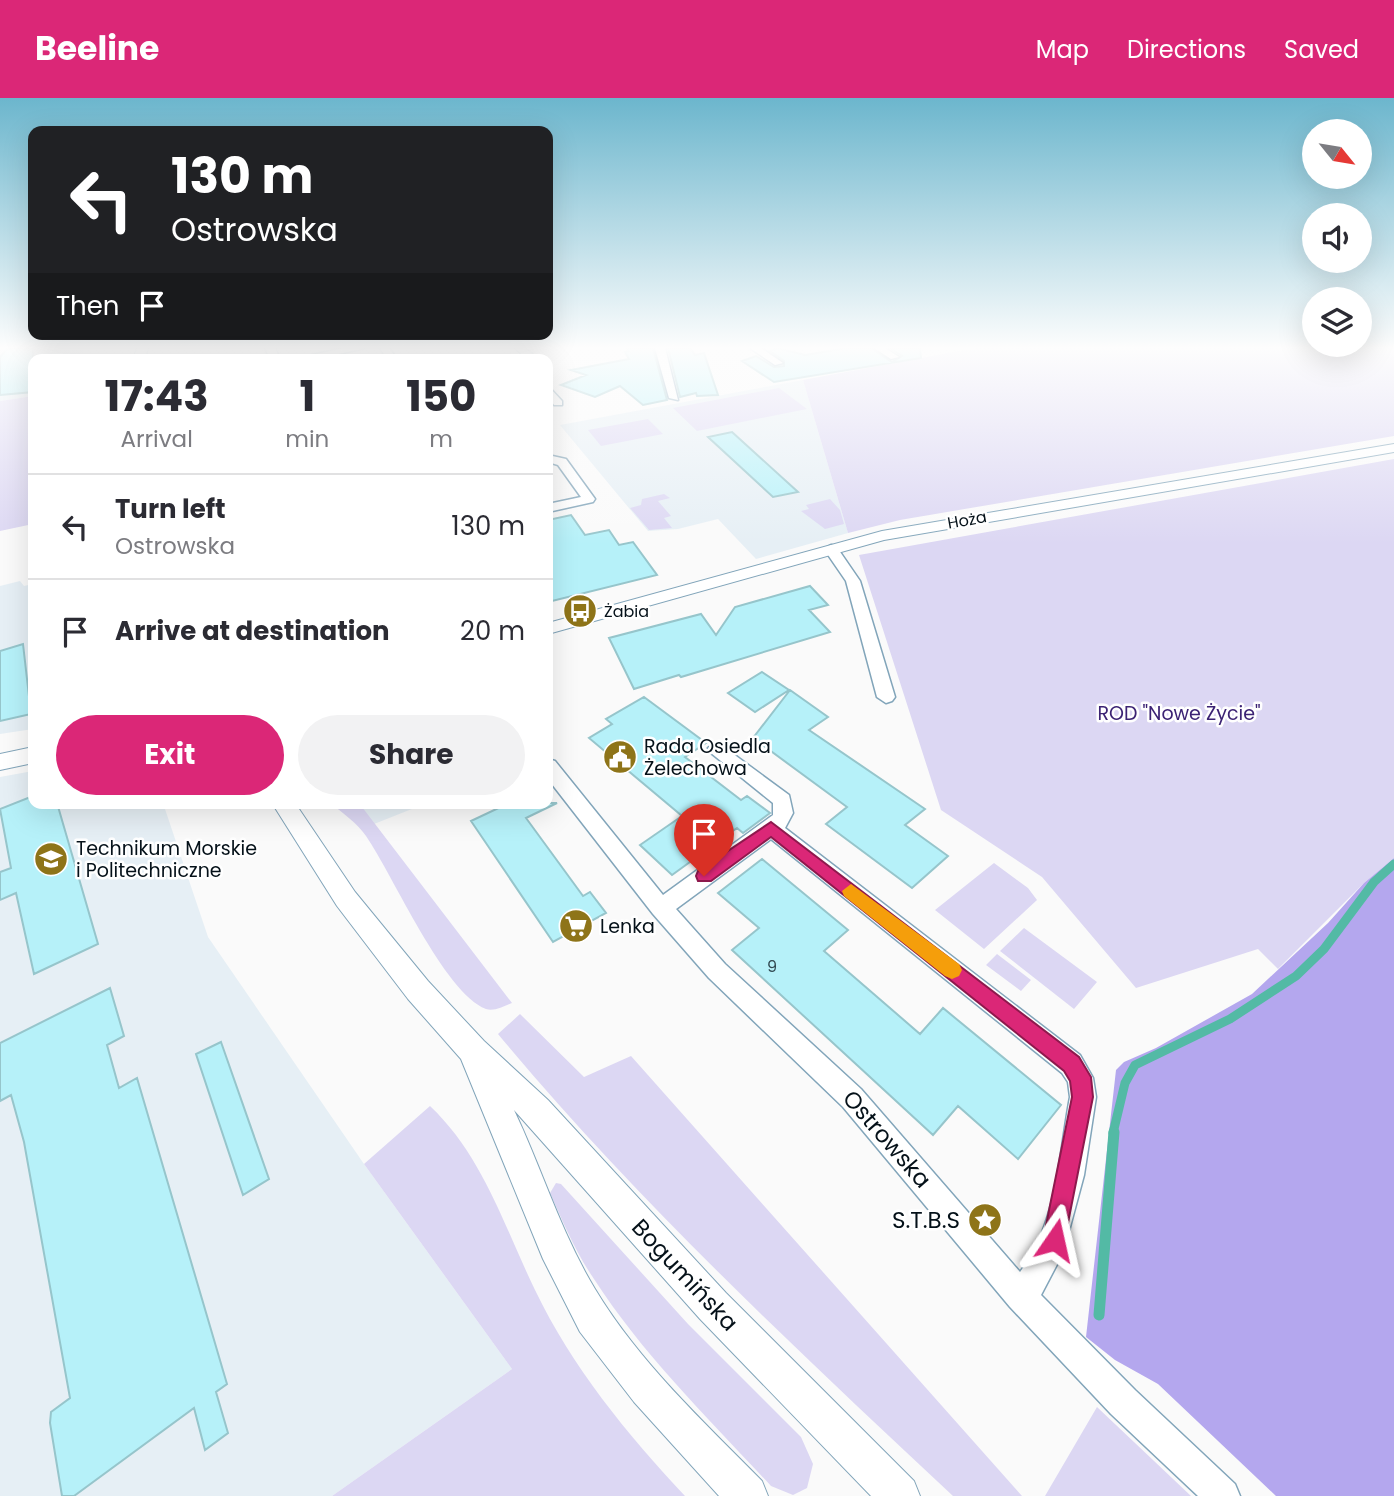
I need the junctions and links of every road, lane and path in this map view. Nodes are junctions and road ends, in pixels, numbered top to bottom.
1 (1394, 448) edge
2 (553, 460) edge
3 (553, 507) edge
4 (831, 549) junction
5 (553, 628) edge
6 (886, 698) dead end
7 (717, 748) dead end
8 (28, 756) edge
9 (0, 762) edge
10 (553, 772) edge
11 (287, 809) edge
12 (771, 828) junction
13 (662, 908) junction
14 (474, 1051) junction
15 (1021, 1296) junction
16 (747, 1496) edge
17 (899, 1496) edge
18 (1223, 1496) edge

1 - 4 street, Hoża
2 - 3 street
4 - 5 street, Hoża
4 - 6 street
7 - 12 street
8 - 9 street
10 - 13 street, Ostrowska
11 - 14 street, Bogumińska
12 - 13 street
12 - 15 street
13 - 15 street, Ostrowska
14 - 16 street, Bogumińska
14 - 17 street, Bogumińska
15 - 18 street, Ostrowska

